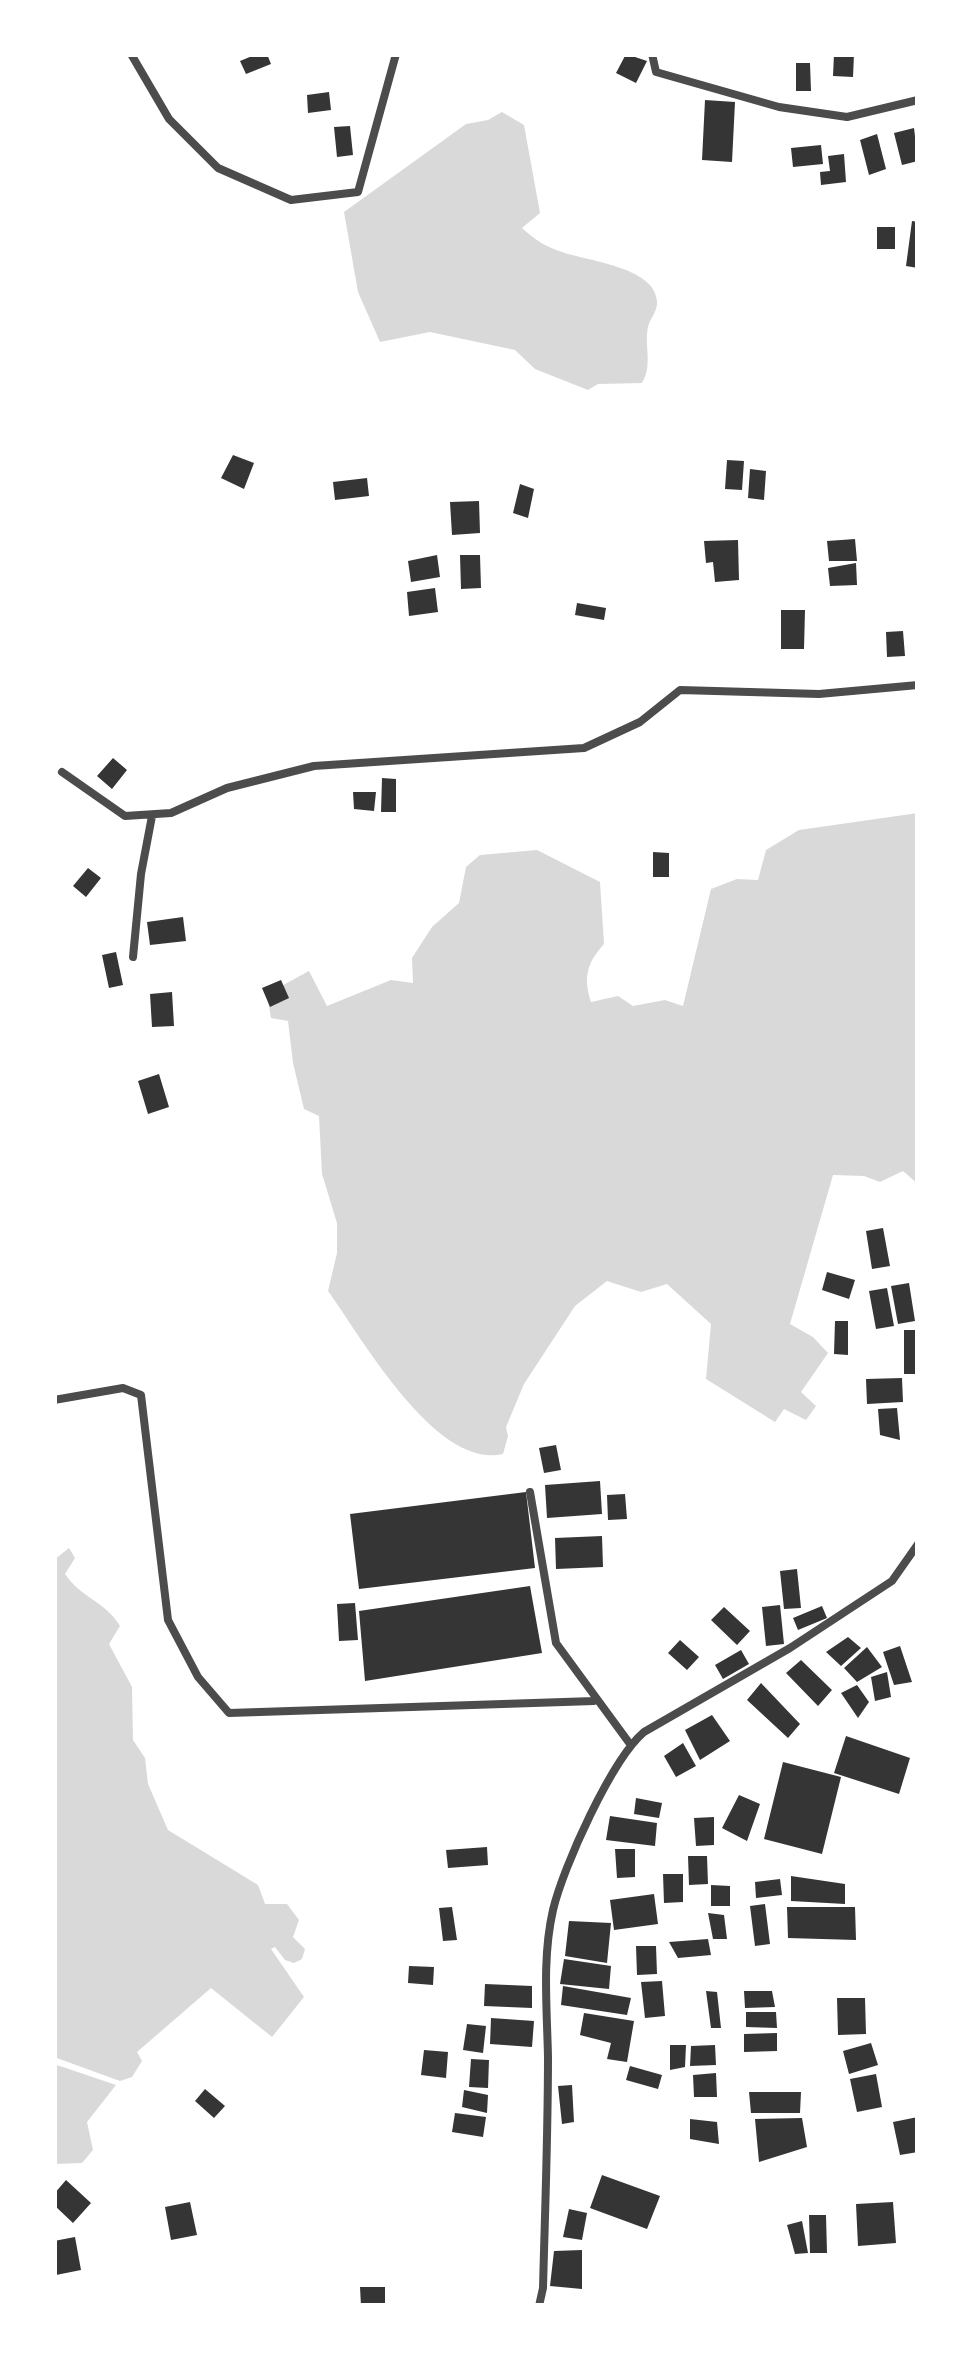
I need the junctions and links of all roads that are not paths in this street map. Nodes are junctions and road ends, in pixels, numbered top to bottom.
1 (131, 54) edge
2 (396, 54) edge
3 (652, 54) edge
4 (918, 100) edge
5 (918, 685) edge
6 (62, 772) dead end
7 (152, 816) junction
8 (133, 957) dead end
9 (54, 1400) edge
10 (530, 1492) dead end
11 (918, 1544) edge
12 (595, 1701) junction
13 (629, 1744) junction
14 (539, 2306) edge

1 - 2 street
3 - 4 street
5 - 7 street
6 - 7 street
7 - 8 street
9 - 12 street
10 - 12 street
11 - 13 street
12 - 13 street
13 - 14 street

